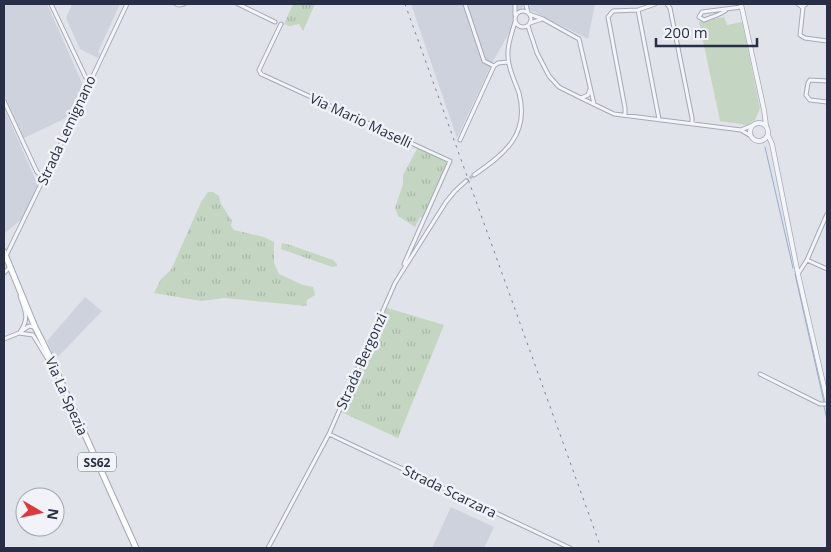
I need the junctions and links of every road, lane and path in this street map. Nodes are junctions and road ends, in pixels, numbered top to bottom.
1 (51, 4) edge
2 (127, 4) edge
3 (176, 4) edge
4 (184, 4) edge
5 (238, 4) edge
6 (465, 4) edge
7 (515, 4) edge
8 (526, 4) edge
9 (654, 4) edge
10 (667, 4) edge
11 (798, 4) edge
12 (741, 5) edge
13 (804, 5) edge
14 (638, 10) junction
15 (726, 10) junction
16 (522, 11) junction
17 (528, 13) junction
18 (516, 15) junction
19 (543, 19) junction
20 (275, 22) dead end
21 (515, 22) junction
22 (282, 24) dead end
23 (529, 24) junction
24 (521, 27) junction
25 (512, 32) junction
26 (530, 33) junction
27 (827, 41) edge
28 (508, 62) junction
29 (494, 66) junction
30 (827, 81) edge
31 (89, 82) junction
32 (590, 88) junction
33 (581, 98) junction
34 (4, 101) edge
35 (827, 102) edge
36 (594, 104) junction
37 (763, 104) junction
38 (625, 115) junction
39 (659, 120) junction
40 (692, 123) junction
41 (755, 124) junction
42 (766, 125) junction
43 (741, 130) junction
44 (768, 135) junction
45 (751, 136) junction
46 (460, 140) dead end
47 (760, 141) junction
48 (774, 157) junction
49 (474, 175) tunnel mouth
50 (42, 176) junction
51 (466, 181) tunnel mouth
52 (827, 214) edge
53 (423, 222) junction
54 (429, 228) junction
55 (5, 254) edge
56 (806, 260) junction
57 (10, 267) junction
58 (827, 269) edge
59 (4, 273) edge
60 (798, 274) junction
61 (399, 276) junction
62 (16, 280) junction
63 (35, 327) junction
64 (20, 333) junction
65 (4, 338) edge
66 (760, 374) dead end
67 (58, 375) junction
68 (826, 403) edge
69 (329, 434) junction
70 (136, 548) edge
71 (268, 548) edge
72 (570, 548) edge

1 - 31 street
2 - 31 street, Strada Lemignano
3 - 4 street
5 - 20 street
6 - 29 street
7 - 16 street
7 - 18 street
8 - 16 street
8 - 17 street
9 - 14 street
10 - 40 street
11 - 13 street
12 - 15 street
12 - 37 street
13 - 27 street
14 - 38 street
14 - 39 street
15 - 15 street
16 - 17 street
16 - 18 street
17 - 19 street
17 - 23 street
18 - 21 street
19 - 23 street
19 - 32 street
21 - 24 street
21 - 25 street
22 - 53 street, Via Mario Maselli
23 - 24 street
23 - 26 street
24 - 25 street
24 - 26 street
25 - 28 street
26 - 33 street
28 - 29 street
28 - 49 street
29 - 46 street
30 - 35 street
31 - 50 street, Strada Lemignano
32 - 33 street
32 - 36 street
33 - 36 street
34 - 50 street
36 - 38 street
37 - 41 street
37 - 42 street
38 - 39 street
39 - 40 street
40 - 43 street
41 - 42 street
41 - 43 street
41 - 45 street
42 - 44 street
43 - 45 street
44 - 47 street
44 - 48 street
45 - 47 street
47 - 48 street
48 - 60 street
50 - 55 street, Strada Lemignano
51 - 54 street, Strada Bergonzi
52 - 56 street
53 - 54 street
53 - 61 street, Via Mario Maselli
54 - 61 street, Strada Bergonzi
55 - 57 main road, SS62
56 - 58 street
56 - 60 street
57 - 59 street
57 - 62 main road, SS62
60 - 68 street
61 - 69 street, Strada Bergonzi
62 - 63 main road, SS62
62 - 64 street
63 - 64 street
63 - 67 main road, Via La Spezia / SS62
64 - 65 street
64 - 67 street
66 - 68 street
67 - 70 main road, Via La Spezia / SS62
69 - 71 street, Strada Bergonzi
69 - 72 street, Strada Scarzara

